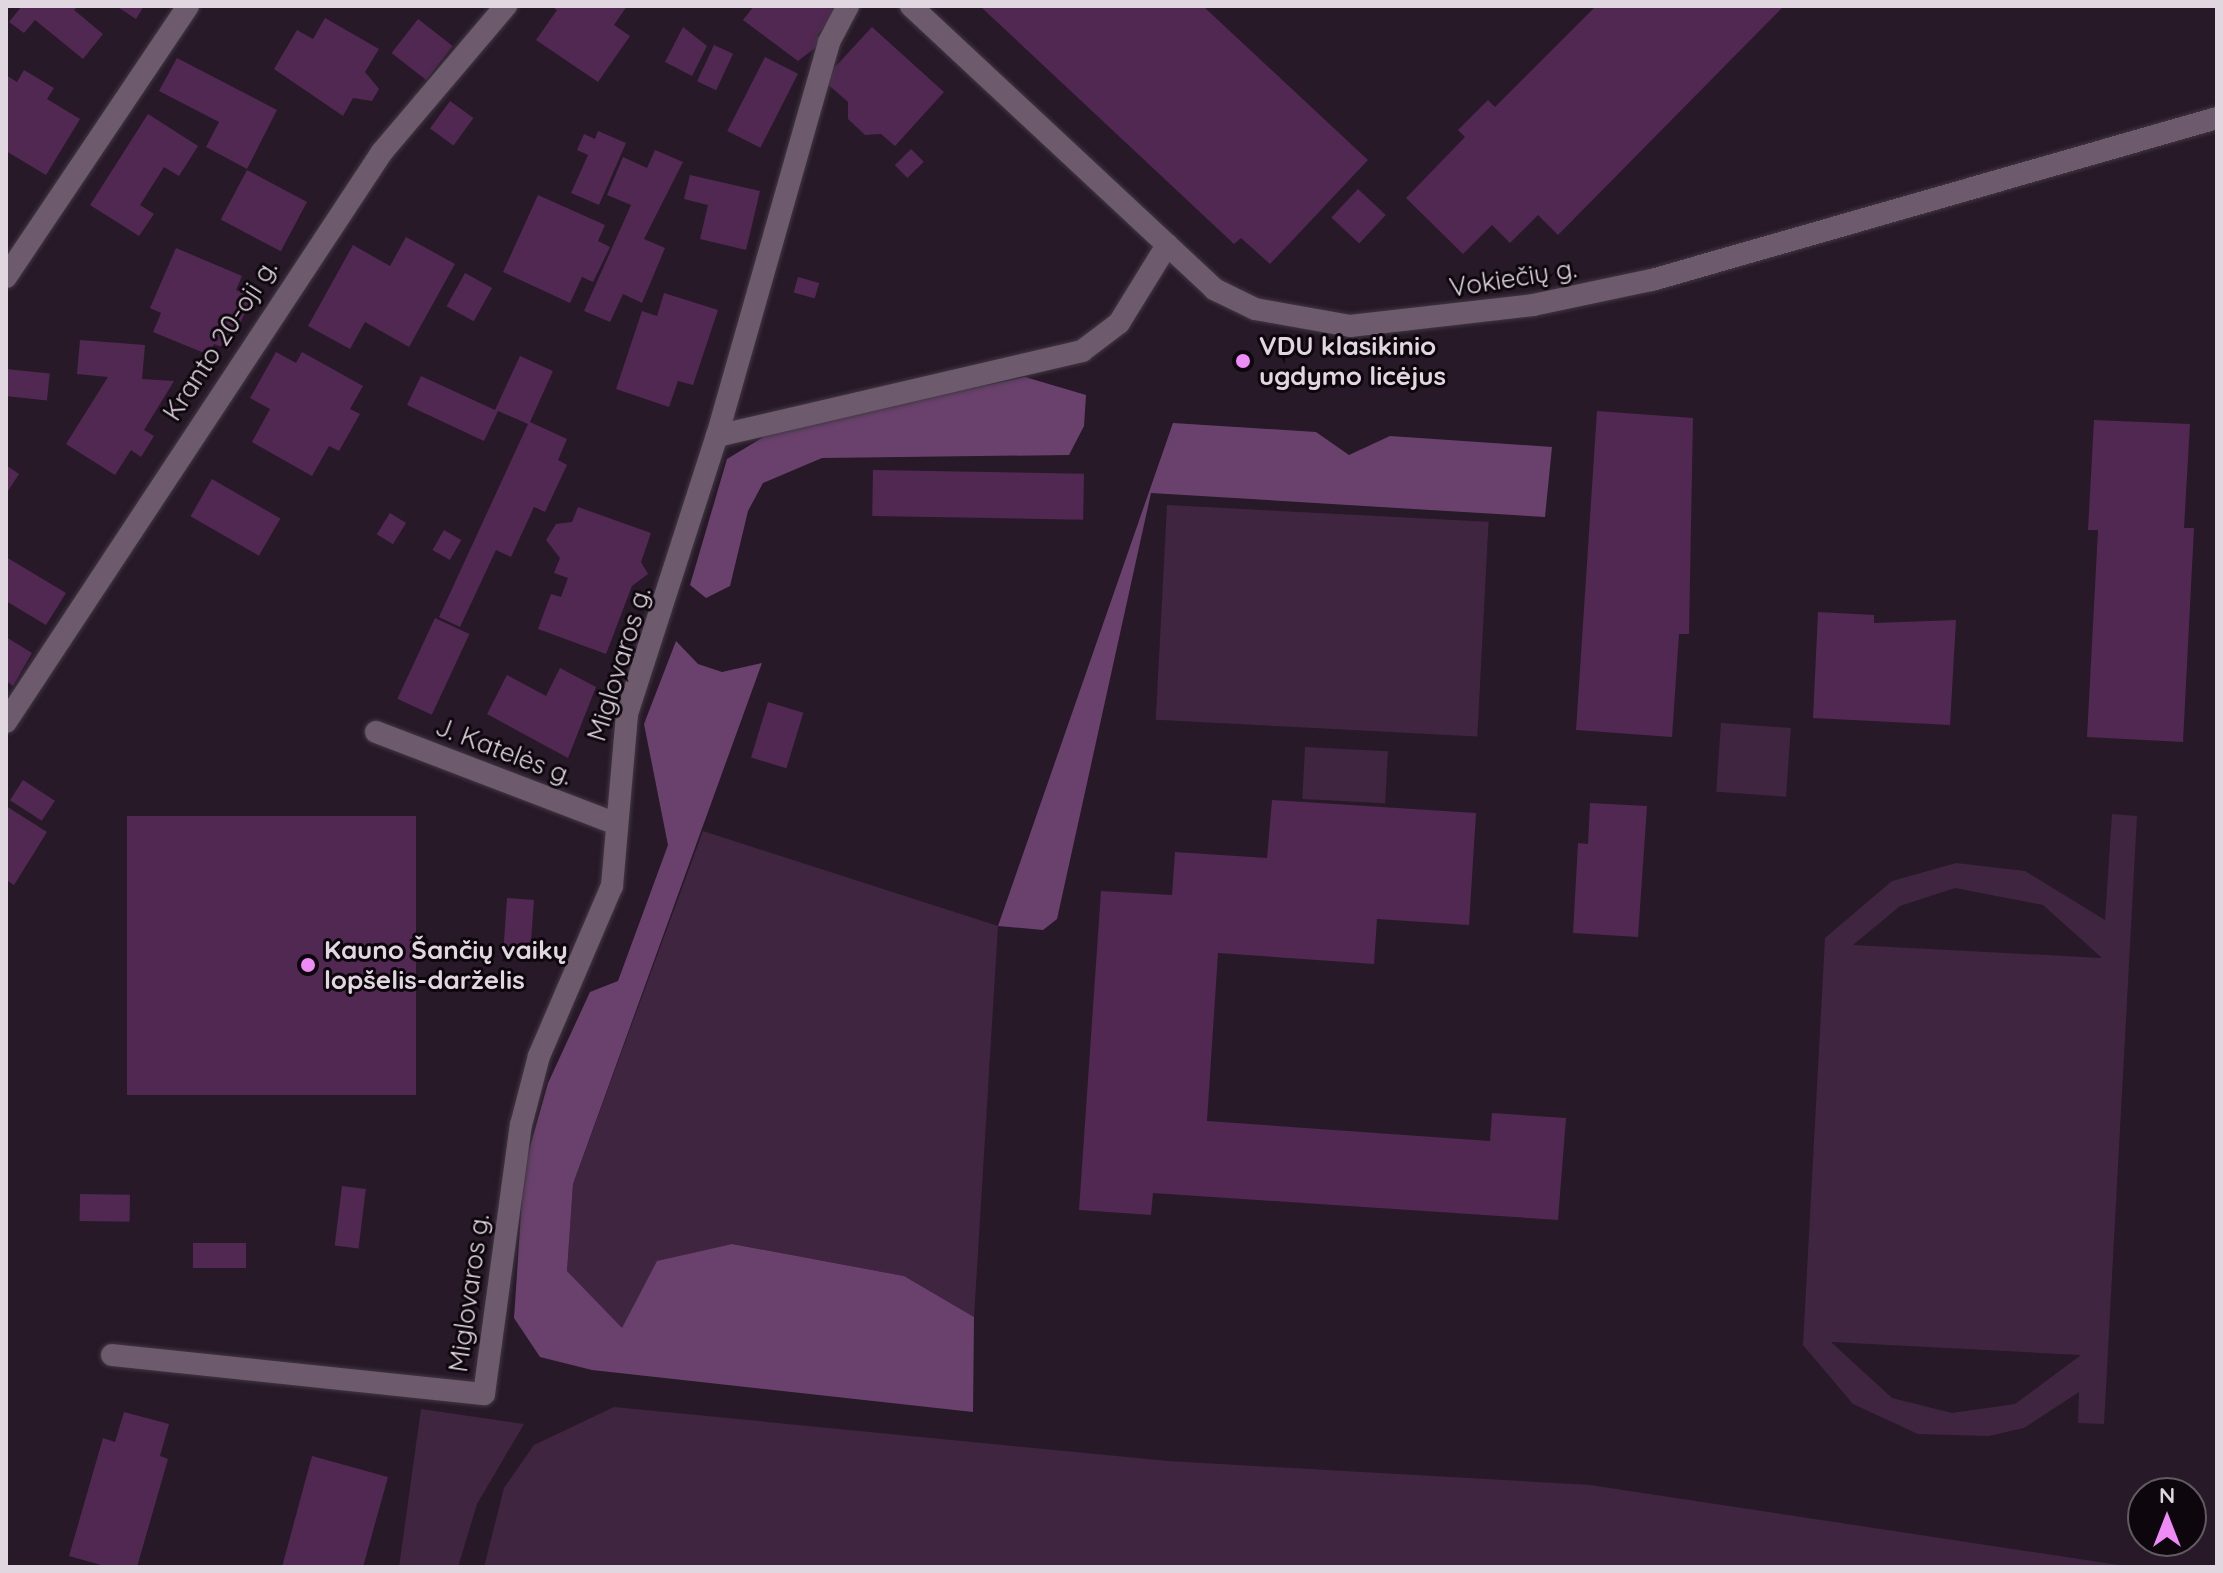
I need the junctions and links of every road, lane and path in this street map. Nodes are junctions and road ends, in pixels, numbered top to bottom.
1 (188, 6) edge
2 (506, 6) edge
3 (848, 6) edge
4 (911, 6) edge
5 (2217, 118) edge
6 (1167, 245) junction
7 (6, 277) edge
8 (717, 436) junction
9 (6, 722) edge
10 (376, 732) dead end
11 (612, 822) junction
12 (112, 1355) dead end

1 - 7 street
2 - 9 street, Kranto 20-oji g.
3 - 8 street, Miglovaros g.
4 - 6 street, Vokiečių g.
5 - 6 street, Vokiečių g.
6 - 8 street
8 - 11 street, Miglovaros g.
10 - 11 street, J. Katelės g.
11 - 12 street, Miglovaros g.

